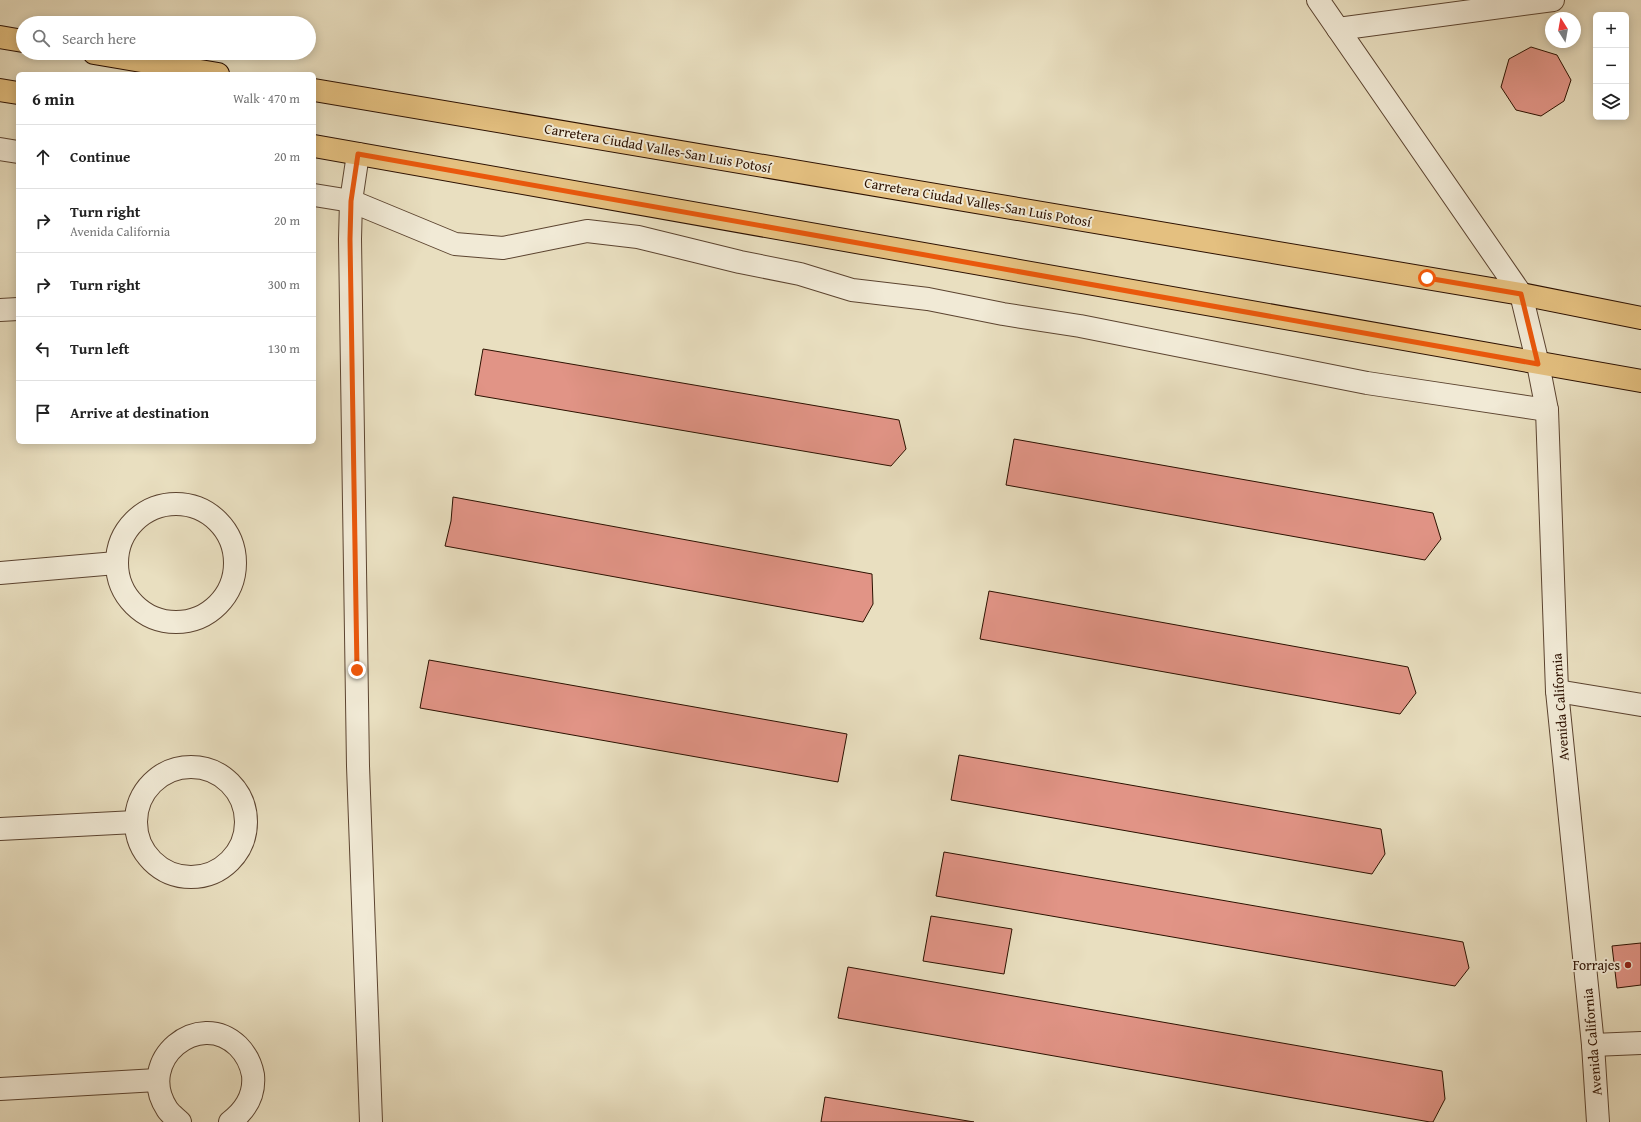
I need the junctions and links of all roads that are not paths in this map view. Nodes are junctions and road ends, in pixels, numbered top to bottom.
1 (1318, 0) edge
2 (1553, 0) edge
3 (1338, 29) junction
4 (0, 37) edge
5 (16, 40) edge
6 (135, 60) edge
7 (206, 72) edge
8 (0, 90) edge
9 (316, 90) edge
10 (16, 93) edge
11 (316, 146) edge
12 (0, 149) edge
13 (16, 152) edge
14 (358, 154) junction
15 (316, 195) edge
16 (351, 201) junction
17 (1521, 294) junction
18 (16, 309) edge
19 (0, 310) edge
20 (1641, 318) edge
21 (1538, 364) junction
22 (1641, 381) edge
23 (1547, 410) junction
24 (116, 563) junction
25 (0, 573) edge
26 (1557, 691) junction
27 (1641, 705) edge
28 (135, 822) junction
29 (0, 829) edge
30 (1641, 1043) edge
31 (1593, 1045) junction
32 (157, 1080) junction
33 (0, 1089) edge
34 (180, 1122) edge
35 (230, 1122) edge
36 (371, 1122) edge
37 (1598, 1122) edge

1 - 3 street
2 - 3 street
3 - 17 street
4 - 5 main road
6 - 7 main road
8 - 10 main road
9 - 17 main road, Carretera Ciudad Valles-San Luis Potosí
11 - 14 main road
12 - 13 street
14 - 16 street
14 - 21 main road
15 - 16 street
16 - 23 street
16 - 36 street
17 - 20 main road, Carretera Ciudad Valles-San Luis Potosí
17 - 21 street, Avenida California
18 - 19 street
21 - 22 main road
21 - 23 street, Avenida California
23 - 26 street, Avenida California
24 - 24 street
24 - 25 street
26 - 27 street
26 - 31 street, Avenida California
28 - 28 street
28 - 29 street
30 - 31 street
31 - 37 street, Avenida California
32 - 33 street
32 - 34 street
32 - 35 street

